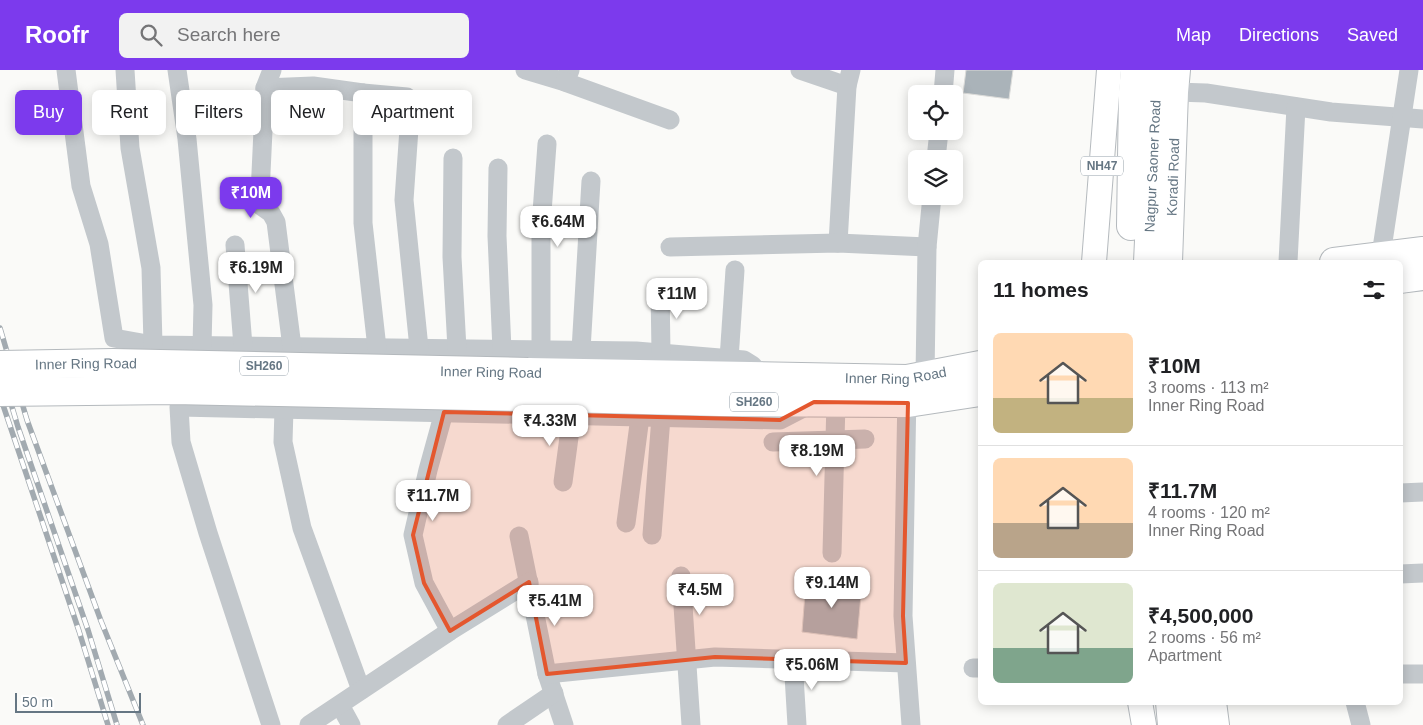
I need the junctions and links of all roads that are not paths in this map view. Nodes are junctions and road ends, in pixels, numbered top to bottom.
1 (66, 70) edge
2 (125, 70) edge
3 (177, 70) edge
4 (272, 70) edge
5 (525, 70) edge
6 (800, 70) edge
7 (945, 70) edge
8 (1110, 70) edge
9 (1136, 70) edge
10 (1157, 70) edge
11 (1409, 70) edge
12 (567, 76) edge
13 (849, 78) edge
14 (1177, 81) edge
15 (944, 85) edge
16 (265, 88) junction
17 (353, 92) edge
18 (1296, 107) junction
19 (1402, 118) junction
20 (670, 120) dead end
21 (1423, 120) edge
22 (363, 135) edge
23 (409, 135) edge
24 (547, 144) dead end
25 (453, 158) dead end
26 (498, 168) dead end
27 (591, 181) dead end
28 (931, 205) edge
29 (838, 243) junction
30 (235, 245) dead end
31 (670, 247) dead end
32 (927, 247) junction
33 (1423, 250) edge
34 (1381, 255) junction
35 (1094, 260) edge
36 (1131, 260) edge
37 (1148, 260) edge
38 (1170, 260) edge
39 (1288, 260) edge
40 (1347, 260) edge
41 (735, 270) dead end
42 (1423, 276) edge
43 (1403, 279) edge
44 (660, 288) dead end
45 (153, 345) junction
46 (202, 346) junction
47 (243, 346) junction
48 (292, 347) junction
49 (378, 348) junction
50 (419, 348) junction
51 (457, 349) junction
52 (502, 350) junction
53 (581, 350) junction
54 (661, 353) junction
55 (729, 359) junction
56 (0, 365) edge
57 (978, 367) edge
58 (532, 373) junction
59 (763, 377) junction
60 (913, 386) junction
61 (0, 392) edge
62 (978, 392) edge
63 (825, 402) junction
64 (284, 409) junction
65 (444, 412) junction
66 (572, 415) junction
67 (640, 417) junction
68 (661, 417) junction
69 (835, 439) junction
70 (865, 439) dead end
71 (773, 442) dead end
72 (563, 482) dead end
73 (1423, 492) edge
74 (1403, 493) edge
75 (626, 523) dead end
76 (652, 535) dead end
77 (519, 536) dead end
78 (832, 553) dead end
79 (1423, 573) edge
80 (1403, 574) edge
81 (680, 576) dead end
82 (529, 582) junction
83 (450, 631) junction
84 (686, 659) junction
85 (794, 660) junction
86 (906, 663) junction
87 (547, 674) junction
88 (1403, 674) edge
89 (1423, 674) edge
90 (361, 690) junction
91 (554, 693) junction
92 (340, 705) junction
93 (1141, 705) edge
94 (1170, 705) edge
95 (1194, 705) edge
96 (1214, 705) edge
97 (1356, 705) edge
98 (271, 725) edge
99 (310, 725) edge
100 (351, 725) edge
101 (507, 725) edge
102 (564, 725) edge
103 (691, 725) edge
104 (798, 725) edge
105 (911, 725) edge
106 (1144, 725) edge
107 (1172, 725) edge
108 (1197, 725) edge
109 (1217, 725) edge
110 (1360, 725) edge

1 - 45 street
2 - 45 street
3 - 46 street
4 - 16 street
5 - 12 street
6 - 13 street
7 - 15 street
8 - 35 main road, NH47
9 - 36 highway, Nagpur Saoner Road / NH47
10 - 37 highway, Nagpur Saoner Road
11 - 19 street
12 - 20 street
13 - 29 street
14 - 18 street
14 - 38 main road, Koradi Road
16 - 17 street
16 - 48 street
18 - 19 street
18 - 39 street
19 - 21 street
19 - 34 street
22 - 49 street
23 - 50 street
24 - 58 street
25 - 51 street
26 - 52 street
27 - 53 street
28 - 32 street
29 - 31 street
29 - 32 street
30 - 47 street
32 - 60 street
33 - 34 highway
34 - 40 highway
41 - 55 street
42 - 43 highway
44 - 54 street
45 - 46 street
46 - 47 street
47 - 48 street
48 - 49 street
49 - 50 street
50 - 51 street
51 - 52 street
52 - 58 street
53 - 54 street
53 - 58 street
54 - 55 street
55 - 59 street
56 - 58 highway, Inner Ring Road / SH260, bridge
57 - 60 highway, Inner Ring Road / SH260
58 - 59 highway, Inner Ring Road / SH260
58 - 61 highway, Inner Ring Road / SH260, bridge
58 - 63 highway, Inner Ring Road / SH260
59 - 60 highway, Inner Ring Road / SH260
60 - 62 highway, Inner Ring Road / SH260
60 - 63 highway, Inner Ring Road / SH260
60 - 86 street
63 - 68 street
63 - 69 street
64 - 65 street
64 - 90 street
64 - 98 street
65 - 66 street
65 - 83 street
66 - 67 street
66 - 72 street
67 - 68 street
67 - 75 street
68 - 76 street
69 - 70 street
69 - 71 street
69 - 78 street
73 - 74 street
77 - 82 street
79 - 80 street
81 - 84 street
82 - 83 street
82 - 87 street
83 - 90 street
84 - 85 street
84 - 87 street
84 - 103 street
85 - 86 street
85 - 104 street
86 - 105 street
87 - 91 street
88 - 89 street
90 - 92 street
91 - 101 street
91 - 102 street
92 - 99 street
92 - 100 street
93 - 106 main road
94 - 107 highway
95 - 108 highway
96 - 109 main road
97 - 110 street

